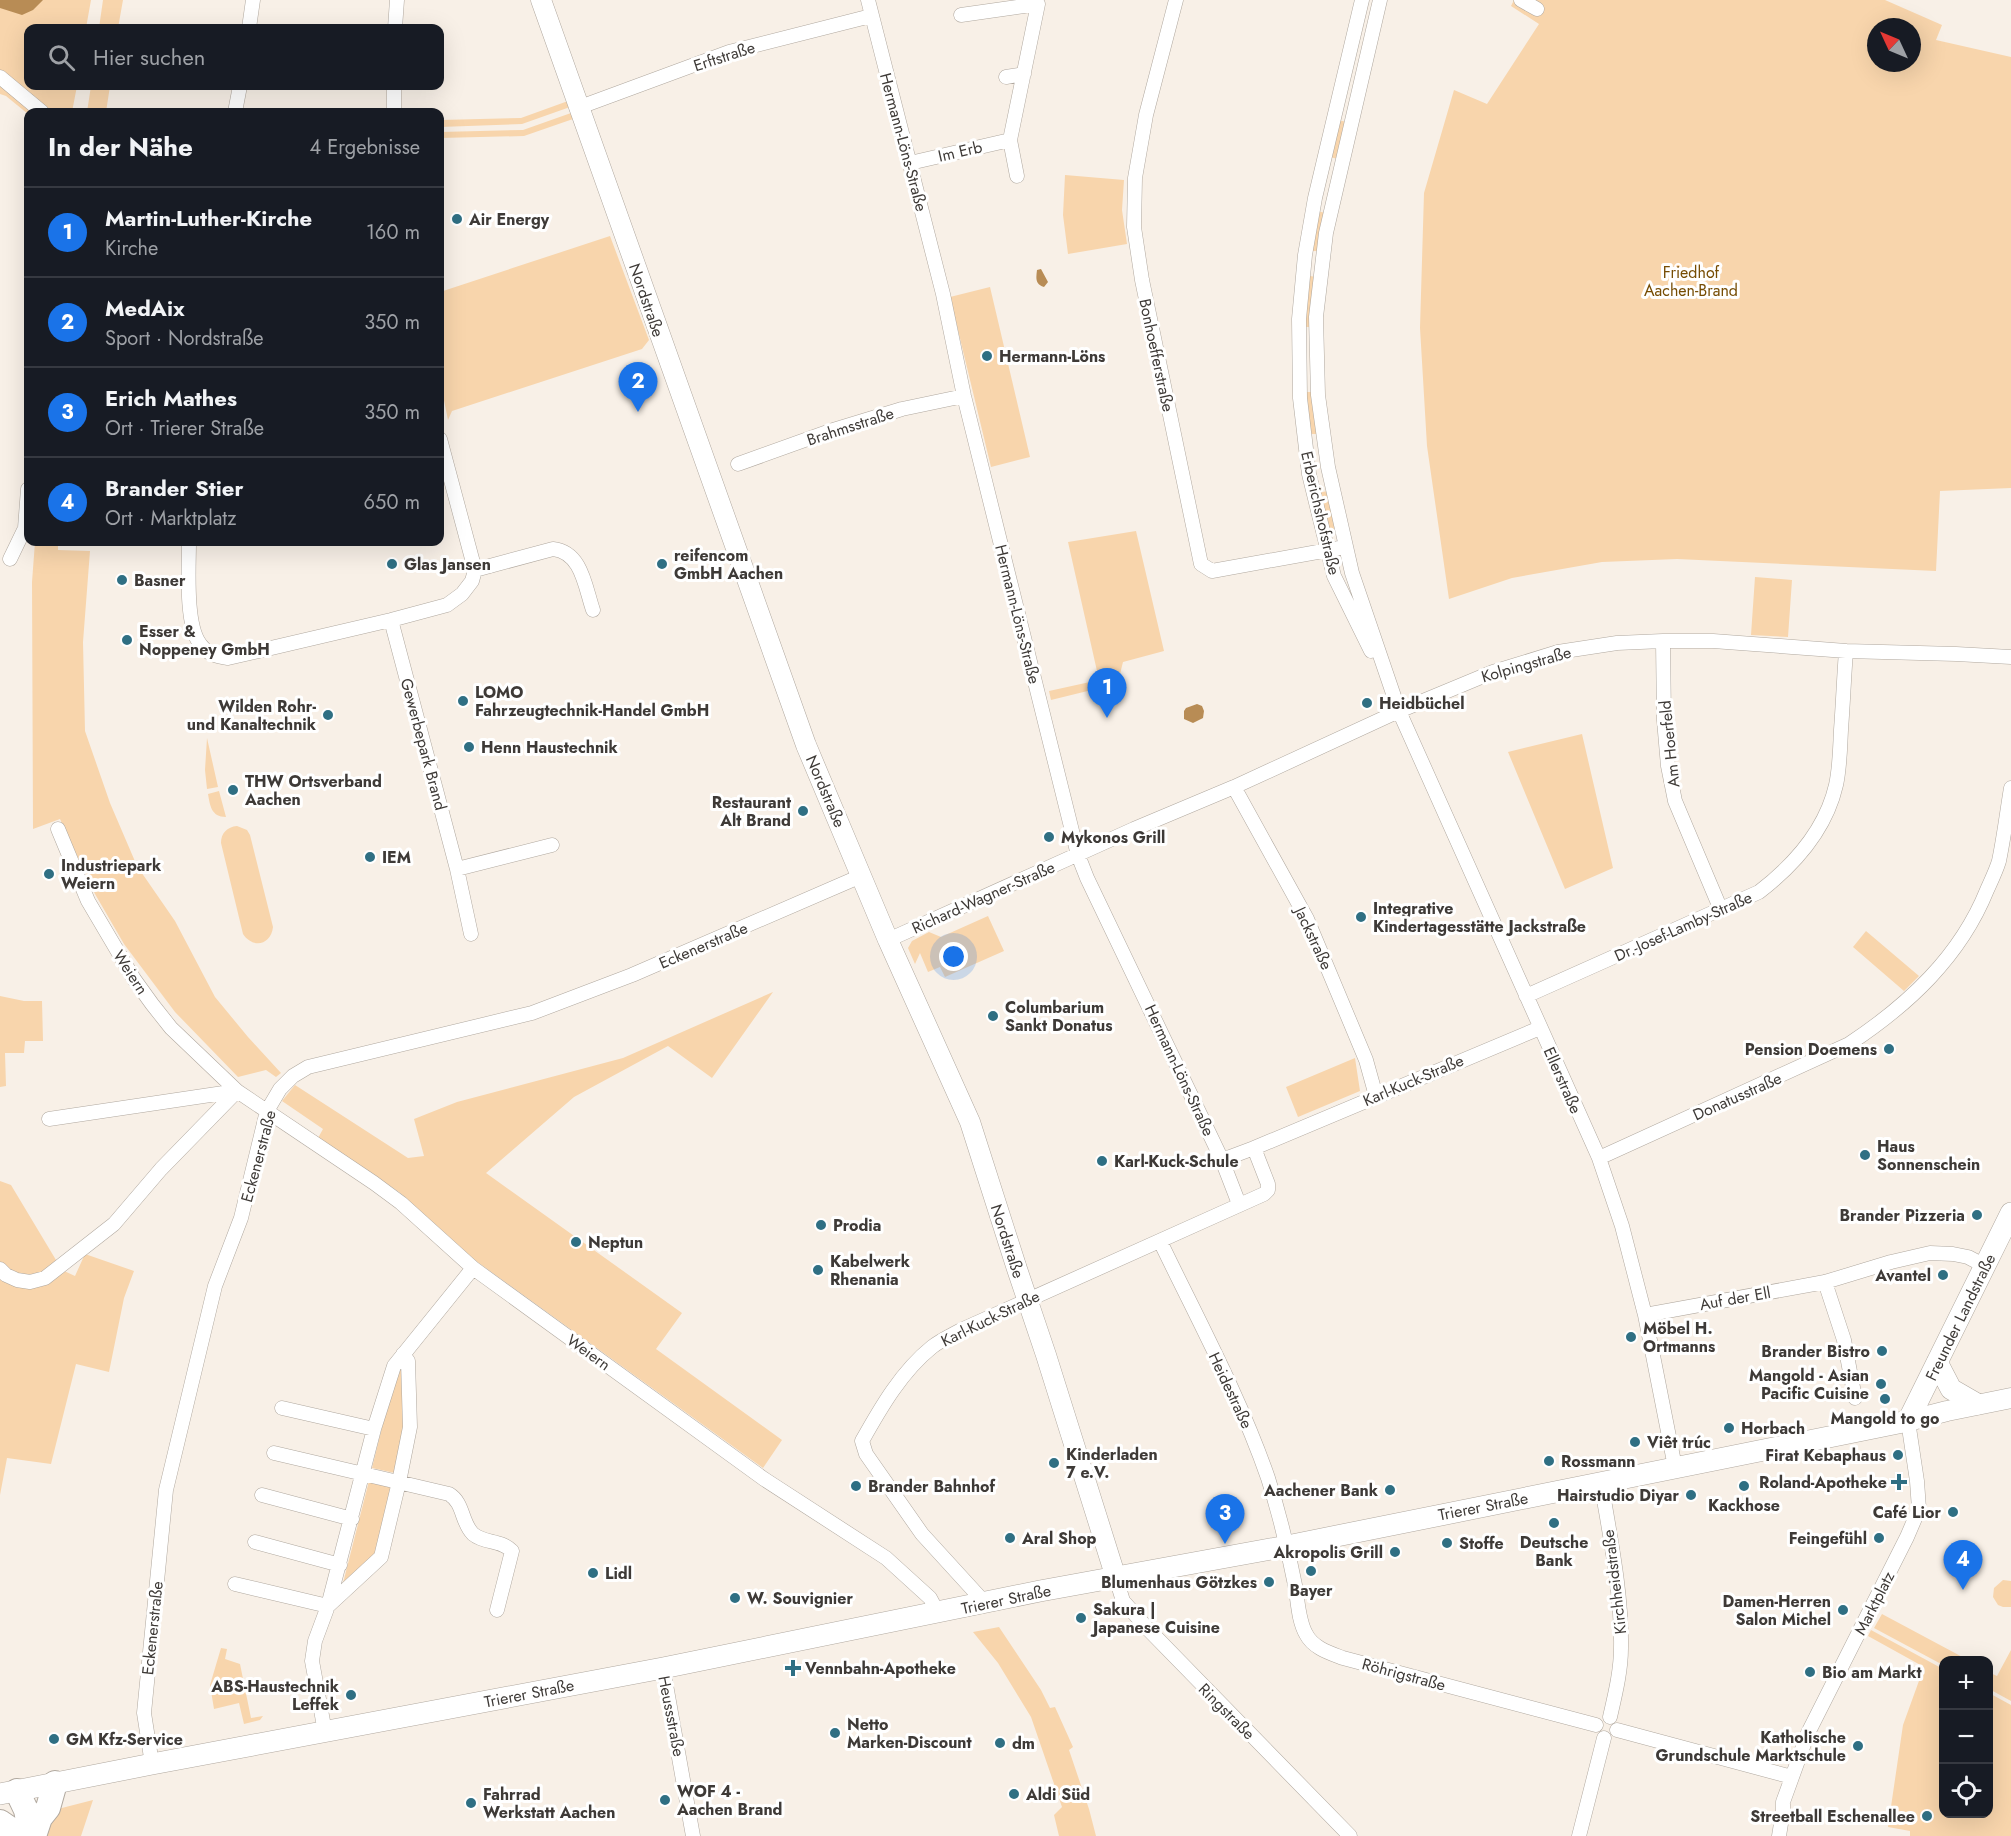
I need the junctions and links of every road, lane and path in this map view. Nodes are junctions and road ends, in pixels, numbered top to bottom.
1 (254, 0) edge
2 (397, 0) edge
3 (542, 0) edge
4 (868, 0) edge
5 (1176, 0) edge
6 (1362, 0) edge
7 (1380, 0) edge
8 (1521, 0) edge
9 (1038, 2) edge
10 (1537, 9) dead end
11 (961, 15) dead end
12 (871, 16) junction
13 (250, 24) edge
14 (395, 24) edge
15 (1024, 74) junction
16 (0, 77) edge
17 (1006, 77) dead end
18 (239, 90) edge
19 (394, 90) edge
20 (580, 107) junction
21 (37, 108) edge
22 (236, 108) edge
23 (394, 108) edge
24 (1010, 140) junction
25 (909, 163) junction
26 (1017, 176) dead end
27 (1305, 263) junction
28 (1322, 264) junction
29 (964, 396) junction
30 (444, 454) edge
31 (738, 464) dead end
32 (24, 530) edge
33 (189, 546) edge
34 (1345, 547) junction
35 (1327, 551) junction
36 (10, 559) dead end
37 (474, 570) junction
38 (593, 610) dead end
39 (391, 620) junction
40 (1663, 641) junction
41 (1846, 651) junction
42 (2011, 657) edge
43 (1387, 679) junction
44 (1399, 711) junction
45 (1234, 788) junction
46 (2011, 788) edge
47 (58, 829) dead end
48 (552, 845) dead end
49 (1078, 855) junction
50 (457, 869) junction
51 (861, 876) junction
52 (1721, 910) junction
53 (471, 934) dead end
54 (888, 940) junction
55 (1526, 996) junction
56 (1540, 1028) junction
57 (237, 1091) junction
58 (1376, 1096) junction
59 (267, 1111) junction
60 (49, 1119) dead end
61 (1254, 1148) junction
62 (1599, 1158) junction
63 (1222, 1160) junction
64 (1239, 1204) junction
65 (2011, 1213) edge
66 (1160, 1240) junction
67 (1985, 1266) junction
68 (473, 1268) junction
69 (0, 1269) edge
70 (1825, 1282) junction
71 (1027, 1299) junction
72 (1645, 1315) junction
73 (404, 1354) junction
74 (1937, 1362) junction
75 (1855, 1398) dead end
76 (2011, 1398) edge
77 (1977, 1404) junction
78 (282, 1408) dead end
79 (1908, 1421) junction
80 (374, 1429) junction
81 (274, 1453) dead end
82 (1675, 1467) junction
83 (364, 1475) junction
84 (399, 1482) junction
85 (1601, 1482) junction
86 (262, 1495) dead end
87 (352, 1519) junction
88 (255, 1542) dead end
89 (1287, 1546) junction
90 (340, 1564) junction
91 (1116, 1578) junction
92 (235, 1584) dead end
93 (985, 1603) junction
94 (328, 1606) junction
95 (497, 1610) dead end
96 (938, 1613) junction
97 (663, 1668) junction
98 (1610, 1717) junction
99 (1596, 1725) junction
100 (1617, 1730) junction
101 (325, 1732) junction
102 (1604, 1738) junction
103 (152, 1764) junction
104 (1792, 1777) junction
105 (55, 1784) junction
106 (8, 1793) edge
107 (20, 1833) edge
108 (693, 1836) edge
109 (1350, 1836) edge
110 (1579, 1836) edge
111 (1779, 1836) edge

1 - 13 street
2 - 14 street
3 - 20 street, Nordstraße
4 - 12 street, Hermann-Löns-Straße
5 - 35 street, Bonhoefferstraße
6 - 27 street, Erberichshofstraße
7 - 28 street, Erberichshofstraße
8 - 10 street
9 - 11 street
9 - 15 street
12 - 20 street, Erftstraße
12 - 25 street, Hermann-Löns-Straße
15 - 17 street
15 - 24 street
16 - 21 street
18 - 22 street
19 - 23 street
20 - 51 street, Nordstraße
24 - 25 street, Im Erb
24 - 26 street
25 - 29 street, Hermann-Löns-Straße
27 - 28 street
27 - 35 street, Erberichshofstraße
28 - 34 street, Erberichshofstraße
29 - 31 street, Brahmsstraße
29 - 49 street, Hermann-Löns-Straße
30 - 37 street
32 - 36 street
33 - 39 street
34 - 35 street, Bonhoefferstraße
34 - 43 street, Erberichshofstraße
35 - 43 street, Erberichshofstraße
37 - 38 street
37 - 39 street
39 - 50 street, Gewerbepark Brand
40 - 41 street, Kolpingstraße
40 - 44 street, Kolpingstraße
40 - 52 street, Am Hoerfeld
41 - 42 street, Kolpingstraße
41 - 52 street, Dr.-Josef-Lamby-Straße
43 - 44 street, Erberichshofstraße
44 - 45 street, Kolpingstraße
44 - 55 street, Ellerstraße
45 - 49 street, Kolpingstraße
45 - 58 street, Jackstraße
46 - 62 street, Donatusstraße
47 - 57 street, Weiern
48 - 50 street
49 - 54 street, Richard-Wagner-Straße
49 - 63 street, Hermann-Löns-Straße
50 - 53 street, Gewerbepark Brand
51 - 54 street, Nordstraße
51 - 59 street, Eckenerstraße
52 - 55 street, Dr.-Josef-Lamby-Straße
54 - 71 street, Nordstraße
55 - 56 street, Ellerstraße
56 - 58 street, Karl-Kuck-Straße
56 - 62 street, Ellerstraße
57 - 59 street, Weiern
57 - 60 street
57 - 69 street
58 - 61 street, Karl-Kuck-Straße
59 - 68 street, Weiern
59 - 103 street, Eckenerstraße
61 - 63 street, Karl-Kuck-Straße
61 - 64 street, Karl-Kuck-Straße
62 - 72 street, Ellerstraße
63 - 64 street, Hermann-Löns-Straße
64 - 66 street, Karl-Kuck-Straße
65 - 67 main road, Freunder Landstraße
66 - 71 street, Karl-Kuck-Straße
66 - 89 street, Heidestraße
67 - 70 street, Auf der Ell
67 - 74 main road, Freunder Landstraße
68 - 73 street
68 - 96 street, Weiern
70 - 72 street, Auf der Ell
70 - 75 street
71 - 91 street, Nordstraße
71 - 93 street, Karl-Kuck-Straße
72 - 82 street, Ellerstraße
73 - 80 street
73 - 84 street
74 - 77 main road
74 - 79 main road, Freunder Landstraße
76 - 77 street, Trierer Straße
77 - 79 street, Trierer Straße
78 - 80 street
79 - 82 main road, Trierer Straße
79 - 104 street, Marktplatz
80 - 83 street
81 - 83 street
82 - 85 main road, Trierer Straße
83 - 84 street
83 - 87 street
84 - 94 street
84 - 95 street
85 - 89 main road, Trierer Straße
85 - 98 street, Kirchheidstraße
86 - 87 street
87 - 90 street
88 - 90 street
89 - 91 main road, Trierer Straße
89 - 99 street, Röhrigstraße
90 - 94 street
91 - 93 main road, Trierer Straße
91 - 109 street, Ringstraße
92 - 94 street
93 - 96 main road, Trierer Straße
94 - 101 street
96 - 97 main road, Trierer Straße
97 - 101 main road, Trierer Straße
97 - 108 street, Heussstraße
98 - 99 street
98 - 100 street
99 - 102 street
100 - 102 street
100 - 104 street
101 - 103 main road, Trierer Straße
102 - 110 street
103 - 105 main road, Trierer Straße
104 - 111 street, Marktplatz
105 - 106 main road, Trierer Straße
105 - 107 highway
106 - 107 highway

